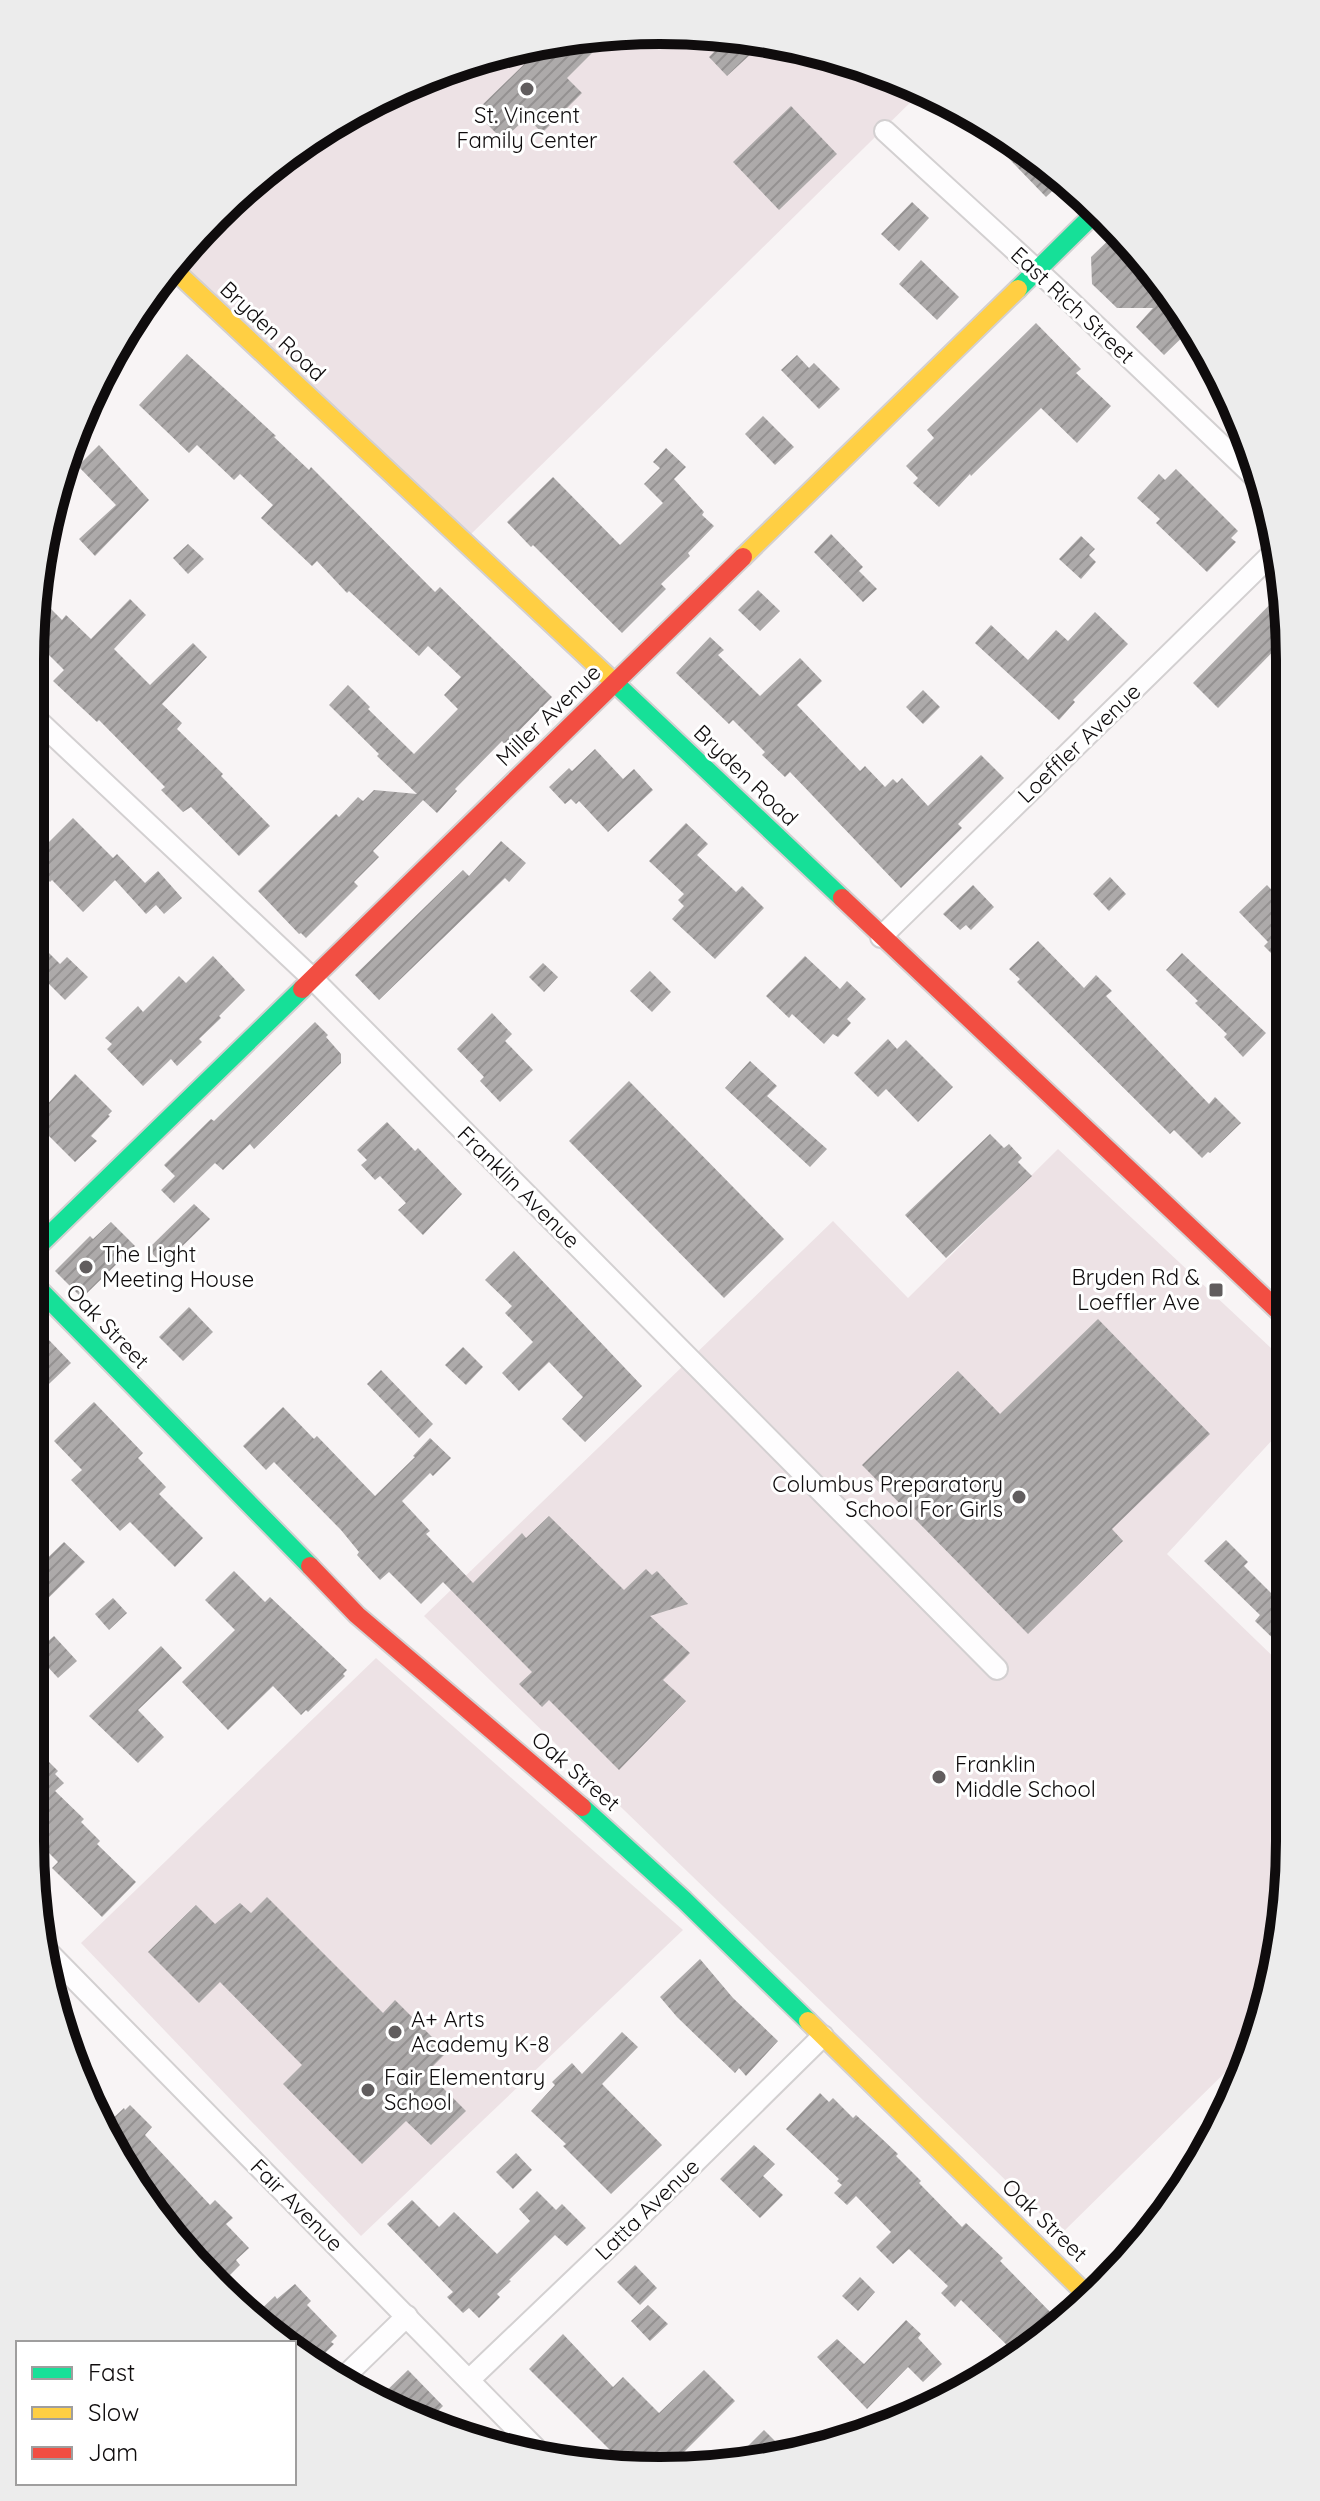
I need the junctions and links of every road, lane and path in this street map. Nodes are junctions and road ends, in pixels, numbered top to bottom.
1 (885, 131) dead end
2 (1090, 218) edge
3 (1037, 270) junction
4 (179, 275) edge
5 (1245, 467) edge
6 (1267, 559) edge
7 (615, 683) junction
8 (44, 726) edge
9 (881, 937) junction
10 (312, 978) junction
11 (44, 1240) edge
12 (44, 1294) edge
13 (1276, 1309) edge
14 (997, 1669) dead end
15 (56, 1960) edge
16 (823, 2036) junction
17 (1082, 2290) edge
18 (407, 2316) junction
19 (349, 2372) edge
20 (469, 2380) junction
21 (530, 2443) edge

1 - 3 street, East Rich Street
2 - 3 street, Miller Avenue
3 - 5 street, East Rich Street
3 - 7 street, Miller Avenue
4 - 7 street, Bryden Road
6 - 9 street, Loeffler Avenue
7 - 9 street, Bryden Road
7 - 10 street, Miller Avenue
8 - 10 street, Franklin Avenue
9 - 13 street, Bryden Road
10 - 11 street, Miller Avenue
10 - 14 street, Franklin Avenue
12 - 16 street, Oak Street
15 - 18 street, Fair Avenue
16 - 17 street, Oak Street
16 - 20 street, Latta Avenue
18 - 19 street
18 - 20 street, Fair Avenue
20 - 21 street, Fair Avenue

